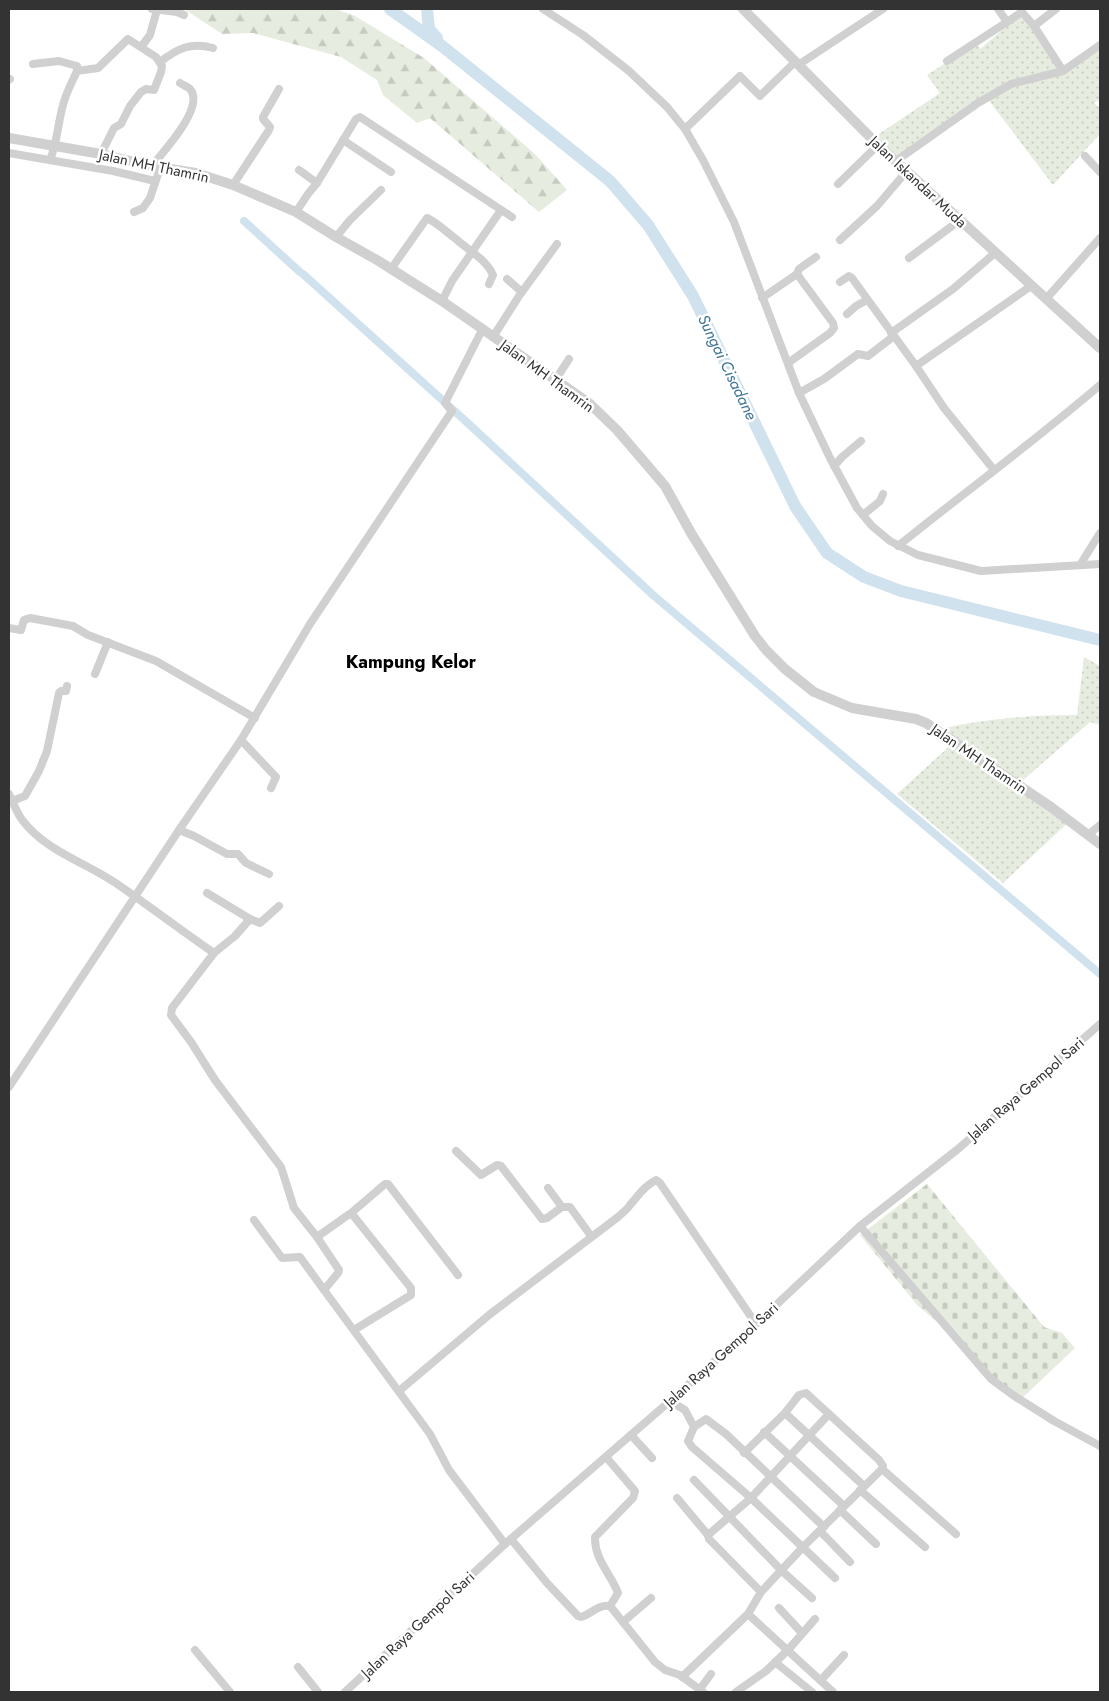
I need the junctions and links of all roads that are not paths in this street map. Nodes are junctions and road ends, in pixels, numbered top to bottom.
1 (154, 9) edge
2 (543, 9) edge
3 (743, 9) edge
4 (883, 9) edge
5 (998, 9) edge
6 (1056, 9) edge
7 (1024, 10) edge
8 (184, 15) dead end
9 (1007, 22) junction
10 (1034, 26) junction
11 (1100, 45) edge
12 (141, 48) junction
13 (214, 48) dead end
14 (947, 61) dead end
15 (160, 62) junction
16 (33, 64) dead end
17 (797, 64) junction
18 (77, 71) junction
19 (1063, 71) junction
20 (180, 83) dead end
21 (279, 90) dead end
22 (685, 129) junction
23 (9, 138) edge
24 (343, 140) junction
25 (878, 145) junction
26 (9, 152) edge
27 (53, 154) junction
28 (101, 154) junction
29 (1085, 156) dead end
30 (896, 161) junction
31 (299, 170) dead end
32 (391, 172) dead end
33 (906, 172) junction
34 (1100, 172) edge
35 (156, 173) junction
36 (317, 183) junction
37 (838, 184) dead end
38 (234, 185) junction
39 (381, 190) dead end
40 (501, 210) junction
41 (134, 212) dead end
42 (296, 212) junction
43 (512, 217) dead end
44 (960, 220) junction
45 (336, 237) junction
46 (1100, 238) edge
47 (840, 240) dead end
48 (557, 244) dead end
49 (473, 251) junction
50 (995, 253) junction
51 (816, 256) dead end
52 (909, 258) dead end
53 (391, 269) junction
54 (797, 274) junction
55 (507, 279) dead end
56 (840, 282) dead end
57 (489, 284) dead end
58 (1030, 286) junction
59 (522, 292) junction
60 (762, 298) junction
61 (1046, 299) junction
62 (867, 300) junction
63 (442, 301) junction
64 (847, 314) dead end
65 (482, 330) junction
66 (893, 335) junction
67 (493, 337) junction
68 (1100, 348) edge
69 (568, 359) dead end
70 (788, 363) junction
71 (916, 366) junction
72 (556, 379) junction
73 (1100, 385) edge
74 (799, 393) junction
75 (861, 441) dead end
76 (834, 466) junction
77 (994, 470) junction
78 (883, 494) dead end
79 (863, 514) junction
80 (1100, 533) edge
81 (898, 546) junction
82 (1100, 564) edge
83 (1080, 565) junction
84 (9, 628) edge
85 (108, 642) junction
86 (96, 674) dead end
87 (67, 686) dead end
88 (255, 718) junction
89 (241, 740) junction
90 (271, 788) dead end
91 (11, 797) edge
92 (1100, 824) edge
93 (179, 830) junction
94 (1088, 835) junction
95 (1100, 844) edge
96 (269, 874) dead end
97 (207, 893) dead end
98 (135, 897) junction
99 (279, 906) dead end
100 (250, 919) junction
101 (214, 952) junction
102 (1100, 1024) edge
103 (9, 1087) edge
104 (456, 1150) dead end
105 (548, 1188) dead end
106 (562, 1207) junction
107 (350, 1214) junction
108 (254, 1220) dead end
109 (860, 1226) junction
110 (590, 1236) junction
111 (317, 1237) junction
112 (458, 1275) dead end
113 (324, 1290) junction
114 (756, 1324) junction
115 (354, 1330) junction
116 (399, 1392) junction
117 (670, 1401) junction
118 (785, 1413) junction
119 (829, 1414) junction
120 (694, 1427) junction
121 (764, 1432) junction
122 (631, 1435) junction
123 (810, 1436) junction
124 (1100, 1446) edge
125 (744, 1452) junction
126 (790, 1456) junction
127 (606, 1457) junction
128 (652, 1458) dead end
129 (882, 1469) junction
130 (770, 1477) junction
131 (694, 1480) dead end
132 (862, 1488) junction
133 (677, 1498) dead end
134 (751, 1498) junction
135 (842, 1508) junction
136 (730, 1517) junction
137 (822, 1529) junction
138 (956, 1534) dead end
139 (708, 1535) junction
140 (508, 1542) junction
141 (876, 1544) dead end
142 (803, 1547) junction
143 (925, 1548) dead end
144 (850, 1562) dead end
145 (782, 1571) junction
146 (835, 1578) dead end
147 (761, 1592) junction
148 (651, 1598) dead end
149 (812, 1598) dead end
150 (610, 1606) junction
151 (778, 1608) dead end
152 (748, 1614) junction
153 (815, 1619) dead end
154 (623, 1622) junction
155 (802, 1633) junction
156 (195, 1650) dead end
157 (788, 1650) junction
158 (844, 1655) dead end
159 (775, 1662) junction
160 (298, 1667) dead end
161 (711, 1674) dead end
162 (682, 1676) junction
163 (821, 1680) junction
164 (702, 1691) edge
165 (230, 1692) edge
166 (318, 1692) edge
167 (346, 1692) edge
168 (736, 1692) edge
169 (812, 1692) edge
170 (833, 1692) edge

1 - 8 street
1 - 12 street
2 - 22 street
3 - 17 street, Jalan Iskandar Muda
4 - 17 street
5 - 9 street
6 - 10 street
7 - 9 street
7 - 10 street
9 - 14 street
10 - 19 street
11 - 19 street
12 - 15 street
12 - 18 street
13 - 15 street
15 - 28 street
16 - 18 street
17 - 22 street
17 - 25 street, Jalan Iskandar Muda
18 - 27 street
19 - 30 street
20 - 35 street
21 - 38 street
22 - 60 street
23 - 27 street, Jalan MH Thamrin
24 - 32 street
24 - 36 street
24 - 40 street
25 - 30 street, Jalan Iskandar Muda
25 - 37 street
26 - 27 street
27 - 28 street, Jalan MH Thamrin
27 - 35 street
28 - 35 street, Jalan MH Thamrin
29 - 34 street
30 - 33 street, Jalan Iskandar Muda
31 - 36 street
33 - 44 street, Jalan Iskandar Muda
33 - 47 street
35 - 38 street, Jalan MH Thamrin
35 - 41 street
36 - 42 street
38 - 42 street, Jalan MH Thamrin
39 - 45 street
40 - 43 street
40 - 49 street
42 - 45 street, Jalan MH Thamrin
44 - 50 street, Jalan Iskandar Muda
44 - 52 street
45 - 53 street, Jalan MH Thamrin
46 - 61 street
48 - 59 street
49 - 53 street
49 - 57 street
49 - 63 street
50 - 58 street, Jalan Iskandar Muda
50 - 66 street
51 - 54 street
53 - 63 street, Jalan MH Thamrin
54 - 60 street
54 - 70 street
55 - 59 street
56 - 62 street
58 - 61 street, Jalan Iskandar Muda
58 - 71 street
59 - 67 street
60 - 70 street
61 - 68 street, Jalan Iskandar Muda
62 - 64 street
62 - 66 street
63 - 65 street, Jalan MH Thamrin
65 - 67 street, Jalan MH Thamrin
65 - 88 street
66 - 71 street
66 - 74 street
67 - 72 street, Jalan MH Thamrin
69 - 72 street
70 - 74 street
71 - 77 street
72 - 94 street, Jalan MH Thamrin
73 - 77 street
74 - 76 street
75 - 76 street
76 - 79 street
77 - 81 street
78 - 79 street
79 - 81 street
80 - 83 street
81 - 83 street
82 - 83 street
84 - 85 street
85 - 86 street
85 - 88 street
87 - 91 street
88 - 89 street
89 - 90 street
89 - 93 street
91 - 98 street
92 - 94 street
93 - 96 street
93 - 98 street
94 - 95 street, Jalan MH Thamrin
97 - 100 street
98 - 101 street
98 - 103 street
99 - 100 street
100 - 101 street
101 - 111 street
102 - 109 street, Jalan Raya Gempol Sari
104 - 106 street
105 - 106 street
106 - 110 street
107 - 111 street
107 - 112 street
107 - 115 street
108 - 113 street
109 - 114 street, Jalan Raya Gempol Sari
109 - 124 street
110 - 114 street
110 - 116 street
111 - 113 street
113 - 115 street
114 - 117 street, Jalan Raya Gempol Sari
115 - 116 street
116 - 140 street
117 - 120 street
117 - 122 street, Jalan Raya Gempol Sari
118 - 119 street
118 - 121 street
118 - 123 street
119 - 123 street
119 - 129 street
120 - 125 street
120 - 134 street
121 - 125 street
121 - 126 street
122 - 127 street, Jalan Raya Gempol Sari
122 - 128 street
123 - 126 street
123 - 132 street
125 - 130 street
126 - 130 street
126 - 135 street
127 - 140 street, Jalan Raya Gempol Sari
127 - 150 street
129 - 132 street
129 - 138 street
130 - 134 street
130 - 137 street
131 - 136 street
132 - 135 street
132 - 143 street
133 - 139 street
134 - 136 street
134 - 142 street
135 - 137 street
135 - 141 street
136 - 139 street
136 - 145 street
137 - 142 street
137 - 144 street
139 - 147 street
140 - 150 street
140 - 167 street, Jalan Raya Gempol Sari
142 - 145 street
142 - 146 street
145 - 147 street
145 - 149 street
147 - 152 street
148 - 154 street
150 - 154 street
151 - 155 street
152 - 157 street
152 - 162 street
153 - 155 street
154 - 162 street
155 - 157 street
156 - 165 street
157 - 159 street
157 - 163 street
158 - 163 street
159 - 168 street
159 - 169 street
160 - 166 street
161 - 164 street
162 - 164 street
163 - 170 street

